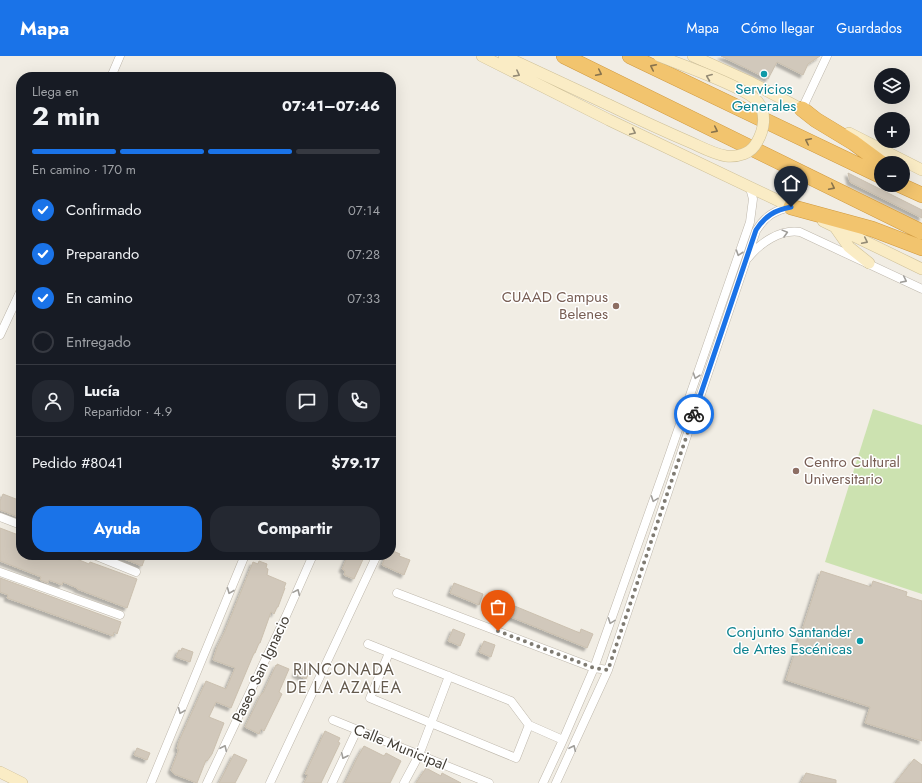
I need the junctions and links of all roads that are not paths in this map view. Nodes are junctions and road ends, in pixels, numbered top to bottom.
1 (120, 56) edge
2 (482, 56) edge
3 (504, 56) edge
4 (564, 56) edge
5 (630, 56) edge
6 (659, 56) edge
7 (693, 56) edge
8 (827, 56) edge
9 (113, 72) edge
10 (802, 109) junction
11 (874, 158) edge
12 (922, 170) edge
13 (874, 173) edge
14 (910, 181) edge
15 (922, 187) edge
16 (750, 188) junction
17 (910, 190) edge
18 (922, 196) edge
19 (791, 207) junction
20 (834, 226) junction
21 (922, 232) edge
22 (749, 236) junction
23 (922, 248) edge
24 (869, 263) junction
25 (744, 264) junction
26 (922, 269) edge
27 (922, 289) edge
28 (16, 301) edge
29 (0, 335) edge
30 (662, 476) junction
31 (672, 480) junction
32 (0, 517) edge
33 (16, 523) edge
34 (106, 560) edge
35 (243, 560) edge
36 (310, 560) edge
37 (375, 560) edge
38 (0, 572) edge
39 (136, 572) dead end
40 (398, 593) dead end
41 (120, 615) dead end
42 (368, 644) dead end
43 (390, 653) junction
44 (594, 668) junction
45 (608, 670) junction
46 (449, 676) junction
47 (333, 720) dead end
48 (431, 723) junction
49 (529, 725) junction
50 (357, 730) junction
51 (563, 740) junction
52 (420, 755) junction
53 (0, 772) edge
54 (472, 780) edge
55 (22, 783) edge
56 (152, 783) edge
57 (207, 783) edge
58 (270, 783) edge
59 (332, 783) edge
60 (404, 783) edge
61 (489, 783) edge
62 (543, 783) edge
63 (556, 783) edge

1 - 9 street
2 -> 16 main road
3 -> 6 main road, bridge
4 -> 21 highway
13 -> 5 highway
7 - 10 main road
8 - 10 street
10 - 11 highway
10 - 12 main road
14 - 15 highway
16 - 19 main road
16 - 22 street
17 - 18 highway
19 - 20 main road
19 - 22 street
19 - 23 highway
20 - 24 main road
20 -> 26 main road
22 - 25 street
22 -> 30 street
25 -> 24 street
24 -> 27 street
25 - 31 street
28 - 29 street
30 - 31 street
30 -> 44 street
31 - 45 street
32 - 33 street
34 - 39 street
35 -> 56 street
57 -> 36 street, Paseo San Ignacio
37 - 58 street
38 - 41 street
40 - 44 street
42 - 43 street
43 - 46 street
43 - 48 street
44 - 45 street
44 - 51 street
63 -> 45 street
46 - 48 street
46 - 49 street
47 - 50 street, Calle Municipal
48 - 49 street
48 - 52 street
49 - 51 street
50 - 52 street, Calle Municipal
50 -> 59 street
51 - 62 street
52 - 54 street, Calle Municipal
52 - 60 street
53 - 55 main road
54 - 61 street, Calle Municipal

